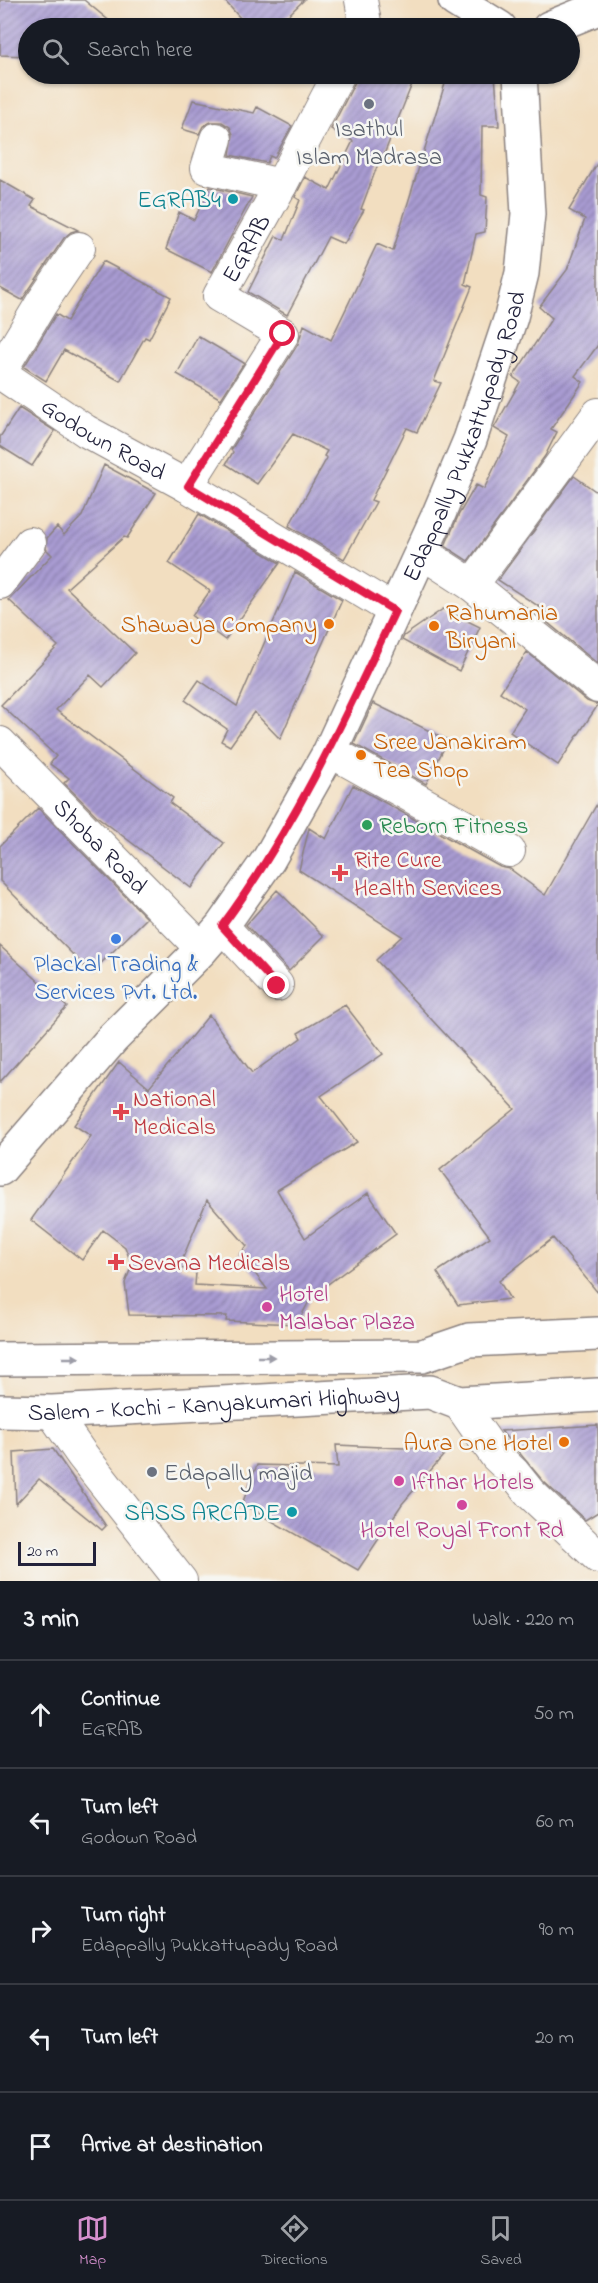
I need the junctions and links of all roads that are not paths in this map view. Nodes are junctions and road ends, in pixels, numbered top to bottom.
1 (361, 0) edge
2 (455, 0) edge
3 (598, 8) edge
4 (364, 18) edge
5 (484, 18) edge
6 (574, 18) edge
7 (334, 84) edge
8 (521, 84) edge
9 (216, 139) dead end
10 (281, 185) junction
11 (79, 248) dead end
12 (0, 373) edge
13 (598, 414) edge
14 (188, 486) junction
15 (30, 543) dead end
16 (421, 552) junction
17 (0, 583) edge
18 (472, 585) junction
19 (395, 611) junction
20 (598, 687) edge
21 (0, 743) edge
22 (330, 751) junction
23 (509, 851) dead end
24 (212, 937) junction
25 (277, 986) dead end
26 (0, 1169) edge
27 (598, 1334) edge
28 (598, 1346) edge
29 (422, 1356) junction
30 (4, 1357) edge
31 (598, 1382) edge
32 (598, 1395) edge
33 (445, 1397) junction
34 (0, 1412) edge
35 (52, 1412) junction
36 (598, 1557) edge
37 (598, 1577) edge
38 (181, 1581) edge
39 (594, 1581) edge

1 - 4 street
2 - 5 main road
3 - 6 main road
7 - 10 street, EGRAB
8 - 16 main road, Edappally Pukkattupady Road
9 - 10 street
10 - 14 street, EGRAB
11 - 12 street
12 - 14 street, Godown Road
13 - 18 street
14 - 19 street, Godown Road
15 - 17 street
16 - 18 street
16 - 19 main road, Edappally Pukkattupady Road
18 - 20 street
19 - 22 main road, Edappally Pukkattupady Road
21 - 24 street, Shoba Road
22 - 23 street
22 - 24 main road, Edappally Pukkattupady Road
24 - 25 street, Shoba Road
24 - 26 main road, Edappally Pukkattupady Road
27 - 29 main road
28 - 29 main road, Salem - Kochi - Kanyakumari Highway
30 -> 29 main road, Salem - Kochi - Kanyakumari Highway
31 - 33 main road
32 - 33 main road
33 - 35 main road, Salem - Kochi - Kanyakumari Highway
33 - 36 street
34 - 35 main road, Salem - Kochi - Kanyakumari Highway
35 - 38 street
37 - 39 street

